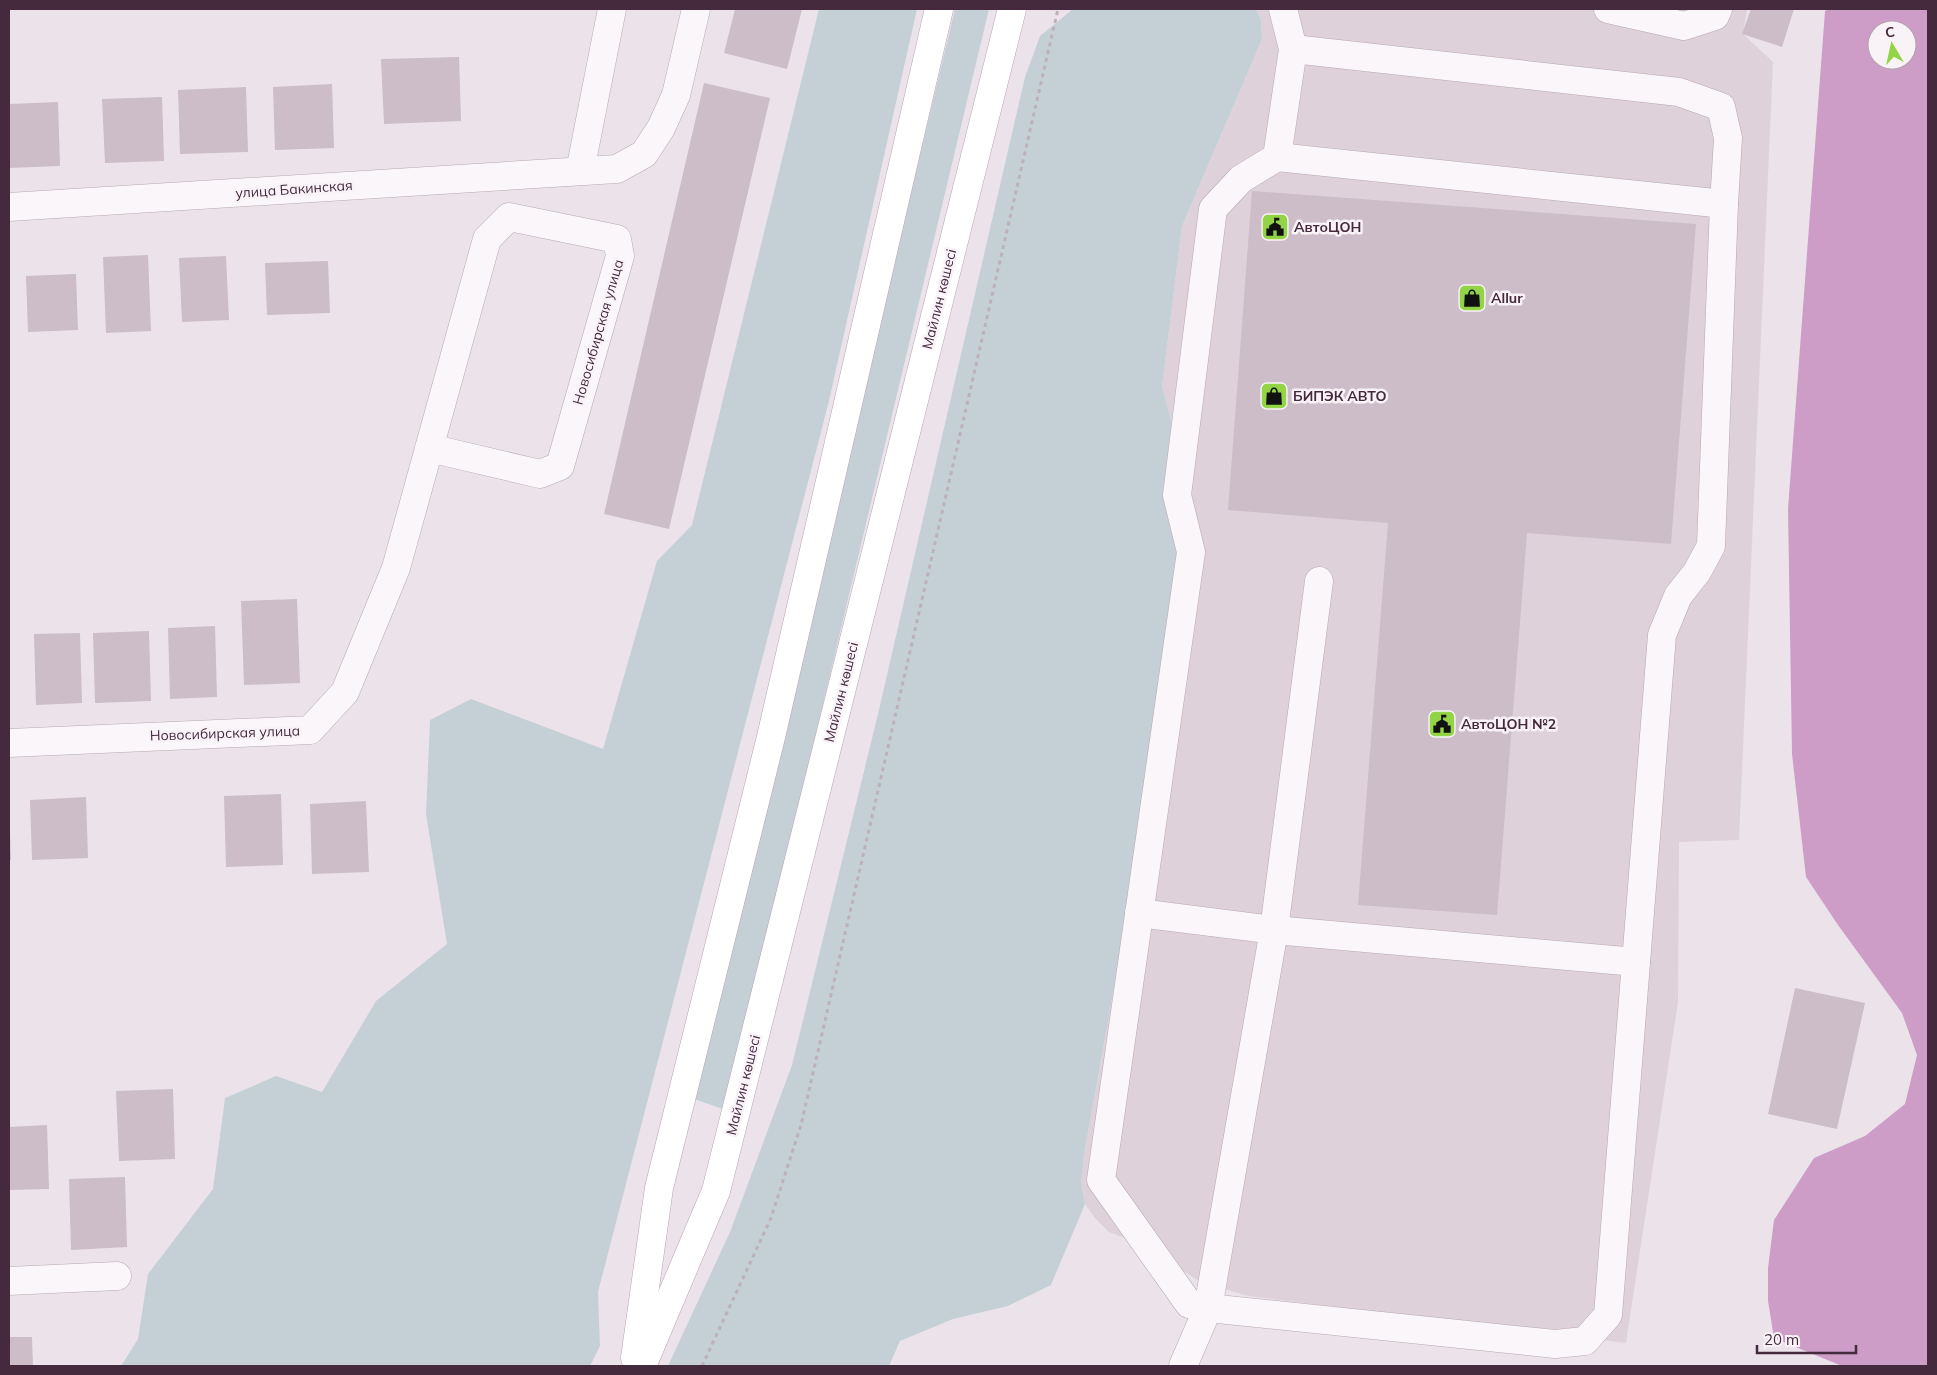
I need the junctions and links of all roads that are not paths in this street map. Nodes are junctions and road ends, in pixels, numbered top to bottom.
1 (612, 9) edge
2 (696, 9) edge
3 (939, 9) edge
4 (1012, 9) edge
5 (1283, 9) edge
6 (1608, 9) edge
7 (1718, 9) edge
8 (1293, 49) junction
9 (1277, 157) junction
10 (580, 171) junction
11 (1724, 204) junction
12 (9, 207) edge
13 (429, 448) junction
14 (1320, 581) dead end
15 (9, 743) edge
16 (1139, 913) junction
17 (1274, 930) junction
18 (1636, 962) junction
19 (117, 1276) dead end
20 (9, 1281) edge
21 (1208, 1308) junction
22 (634, 1366) edge
23 (642, 1366) edge
24 (1183, 1366) edge

1 - 10 street
2 - 10 street, улица Бакинская
3 - 22 main road
4 - 23 main road, Майлин көшесі
5 - 8 street
6 - 7 street
8 - 9 street
8 - 11 street
9 - 11 street
9 - 16 street
10 - 12 street, улица Бакинская
11 - 18 street
13 - 13 street, Новосибирская улица
13 - 15 street, Новосибирская улица
14 - 17 street
16 - 17 street
16 - 21 street
17 - 18 street
17 - 21 street
18 - 21 street
19 - 20 street
21 - 24 street

